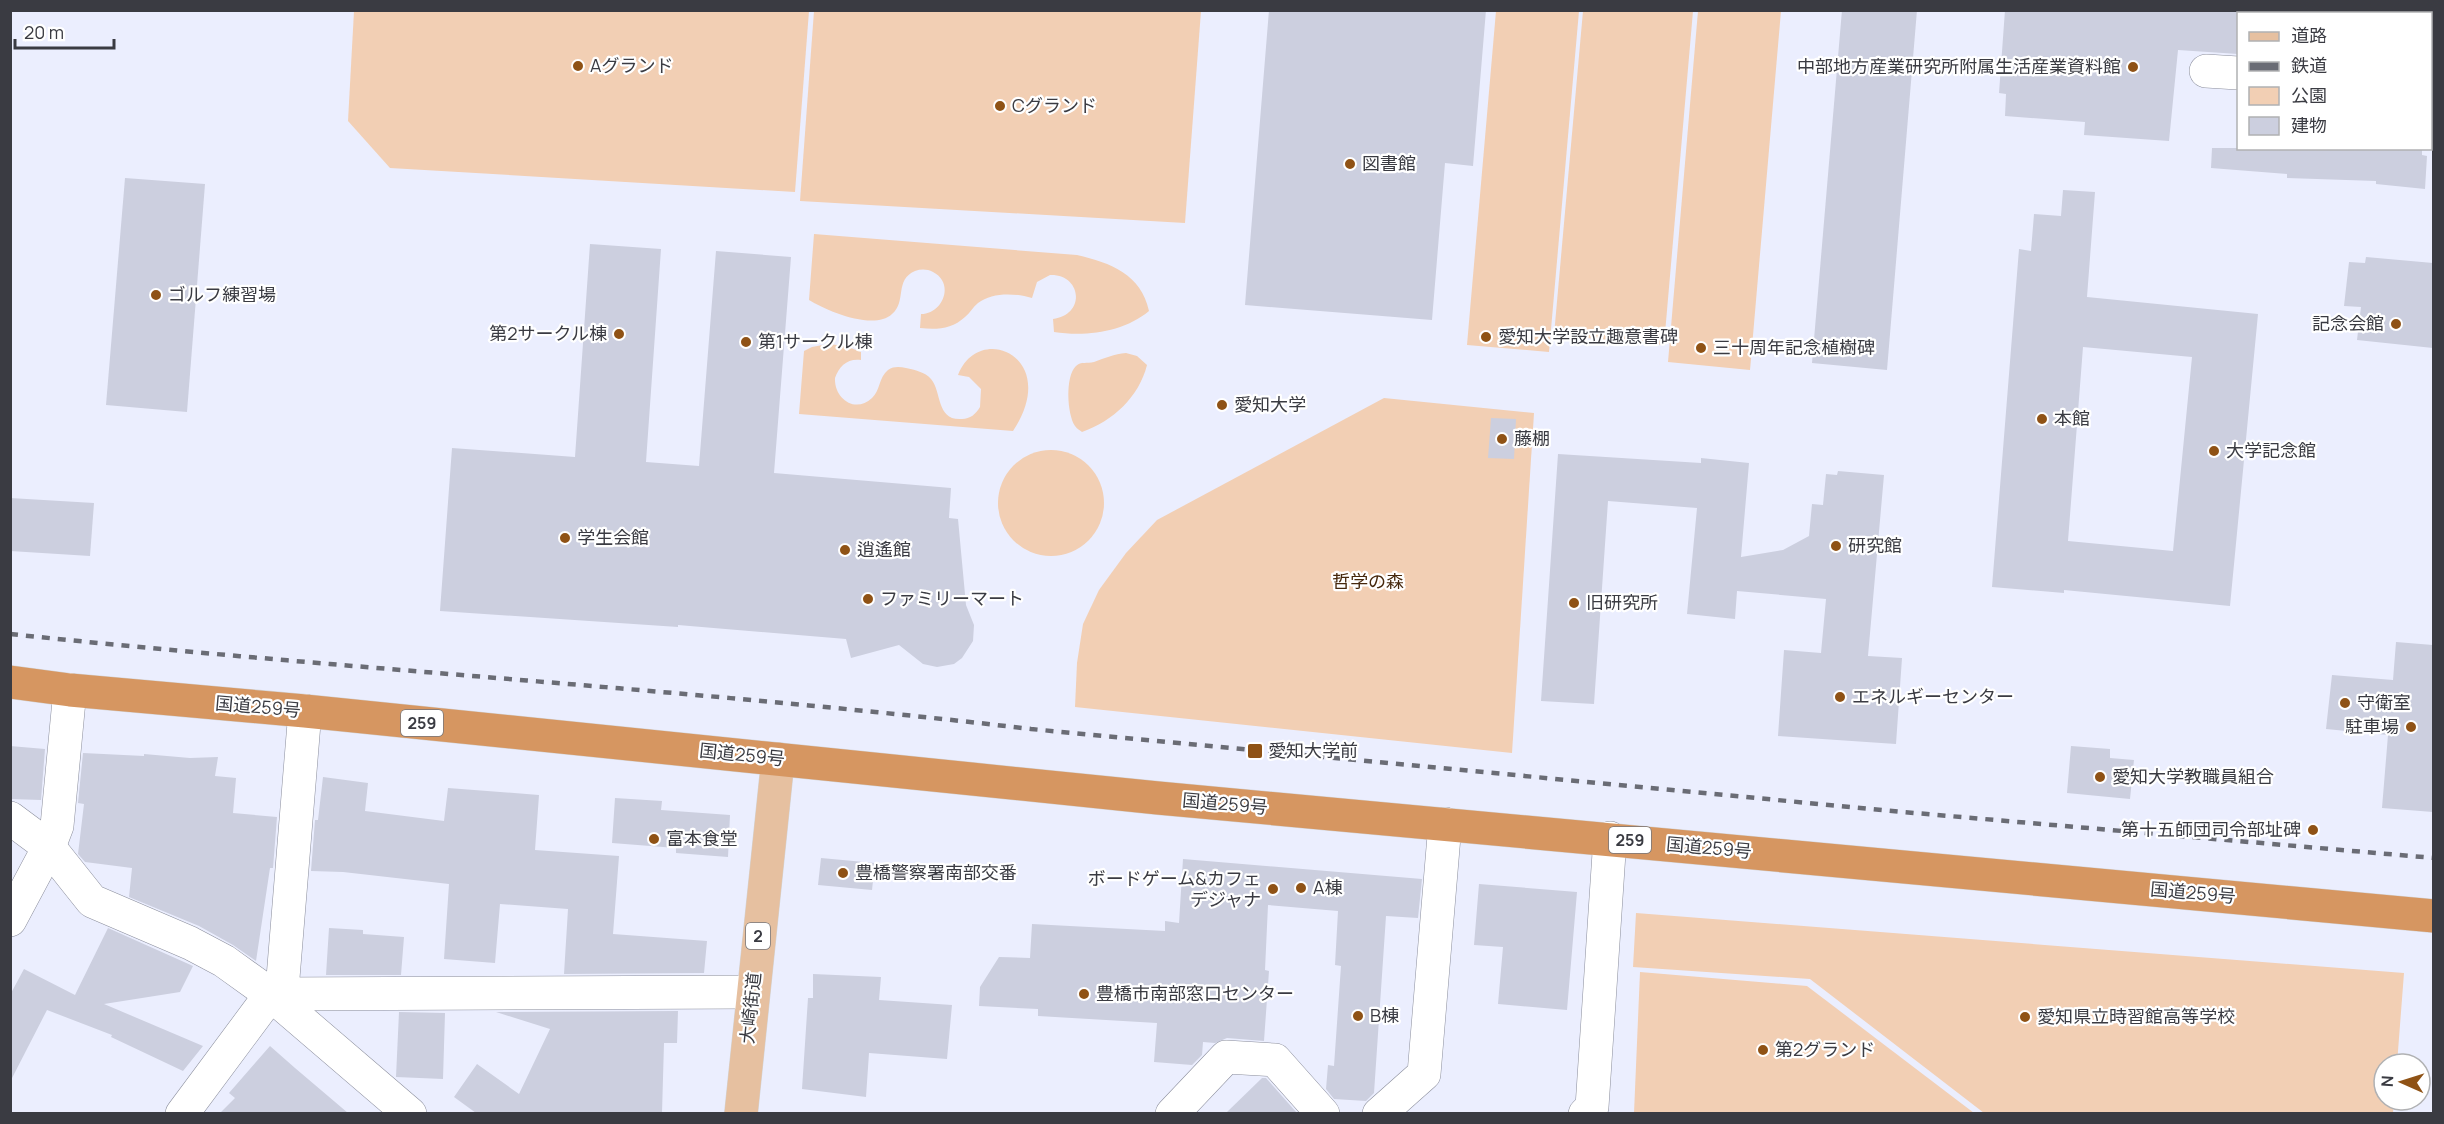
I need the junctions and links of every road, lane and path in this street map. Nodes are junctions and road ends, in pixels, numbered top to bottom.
1 (2206, 71) dead end
2 (2237, 73) edge
3 (13, 684) edge
4 (70, 690) junction
5 (305, 711) junction
6 (778, 759) junction
7 (10, 818) edge
8 (1445, 824) junction
9 (1610, 838) junction
10 (49, 848) junction
11 (2433, 916) edge
12 (10, 920) edge
13 (752, 992) junction
14 (270, 994) junction
15 (182, 1113) edge
16 (410, 1113) edge
17 (741, 1113) edge
18 (1172, 1113) edge
19 (1323, 1113) edge
20 (1379, 1113) edge
21 (1586, 1113) edge

1 - 2 street
3 - 4 highway, 国道259号 / 259
4 - 5 highway, 国道259号 / 259
4 - 10 street
5 - 6 highway, 国道259号 / 259
5 - 14 street
6 - 8 highway, 国道259号 / 259
6 - 13 main road, 大崎街道 / 2
7 - 10 street
8 - 9 highway, 国道259号 / 259
8 - 20 street
9 - 11 highway, 国道259号 / 259
9 - 21 street
10 - 12 street
10 - 14 street
13 - 14 street
13 - 17 main road, 大崎街道 / 2
14 - 15 street
14 - 16 street
18 - 19 street

